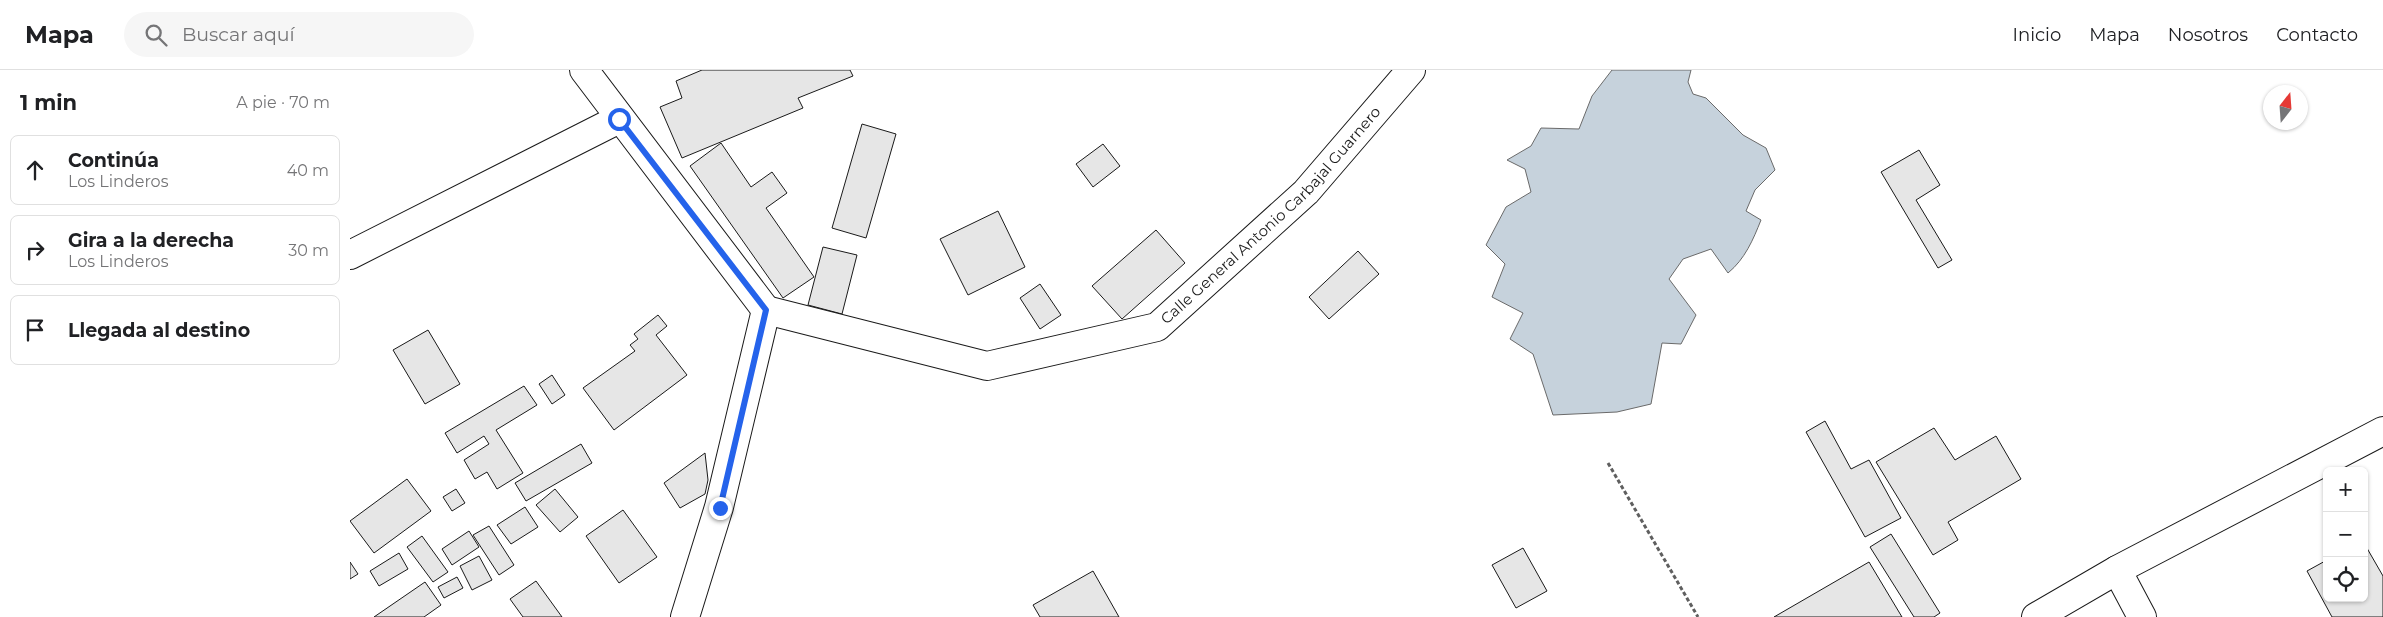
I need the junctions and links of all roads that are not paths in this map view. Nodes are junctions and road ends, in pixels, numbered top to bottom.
1 (584, 70) edge
2 (1411, 70) edge
3 (619, 119) junction
4 (350, 255) edge
5 (766, 310) junction
6 (2383, 431) edge
7 (2117, 570) junction
8 (685, 617) edge
9 (2036, 617) edge
10 (2142, 617) edge

1 - 3 street
2 - 5 street, Calle General Antonio Carbajal Guarnero
3 - 4 street
3 - 5 street
5 - 8 street
6 - 7 street
7 - 9 street
7 - 10 street

